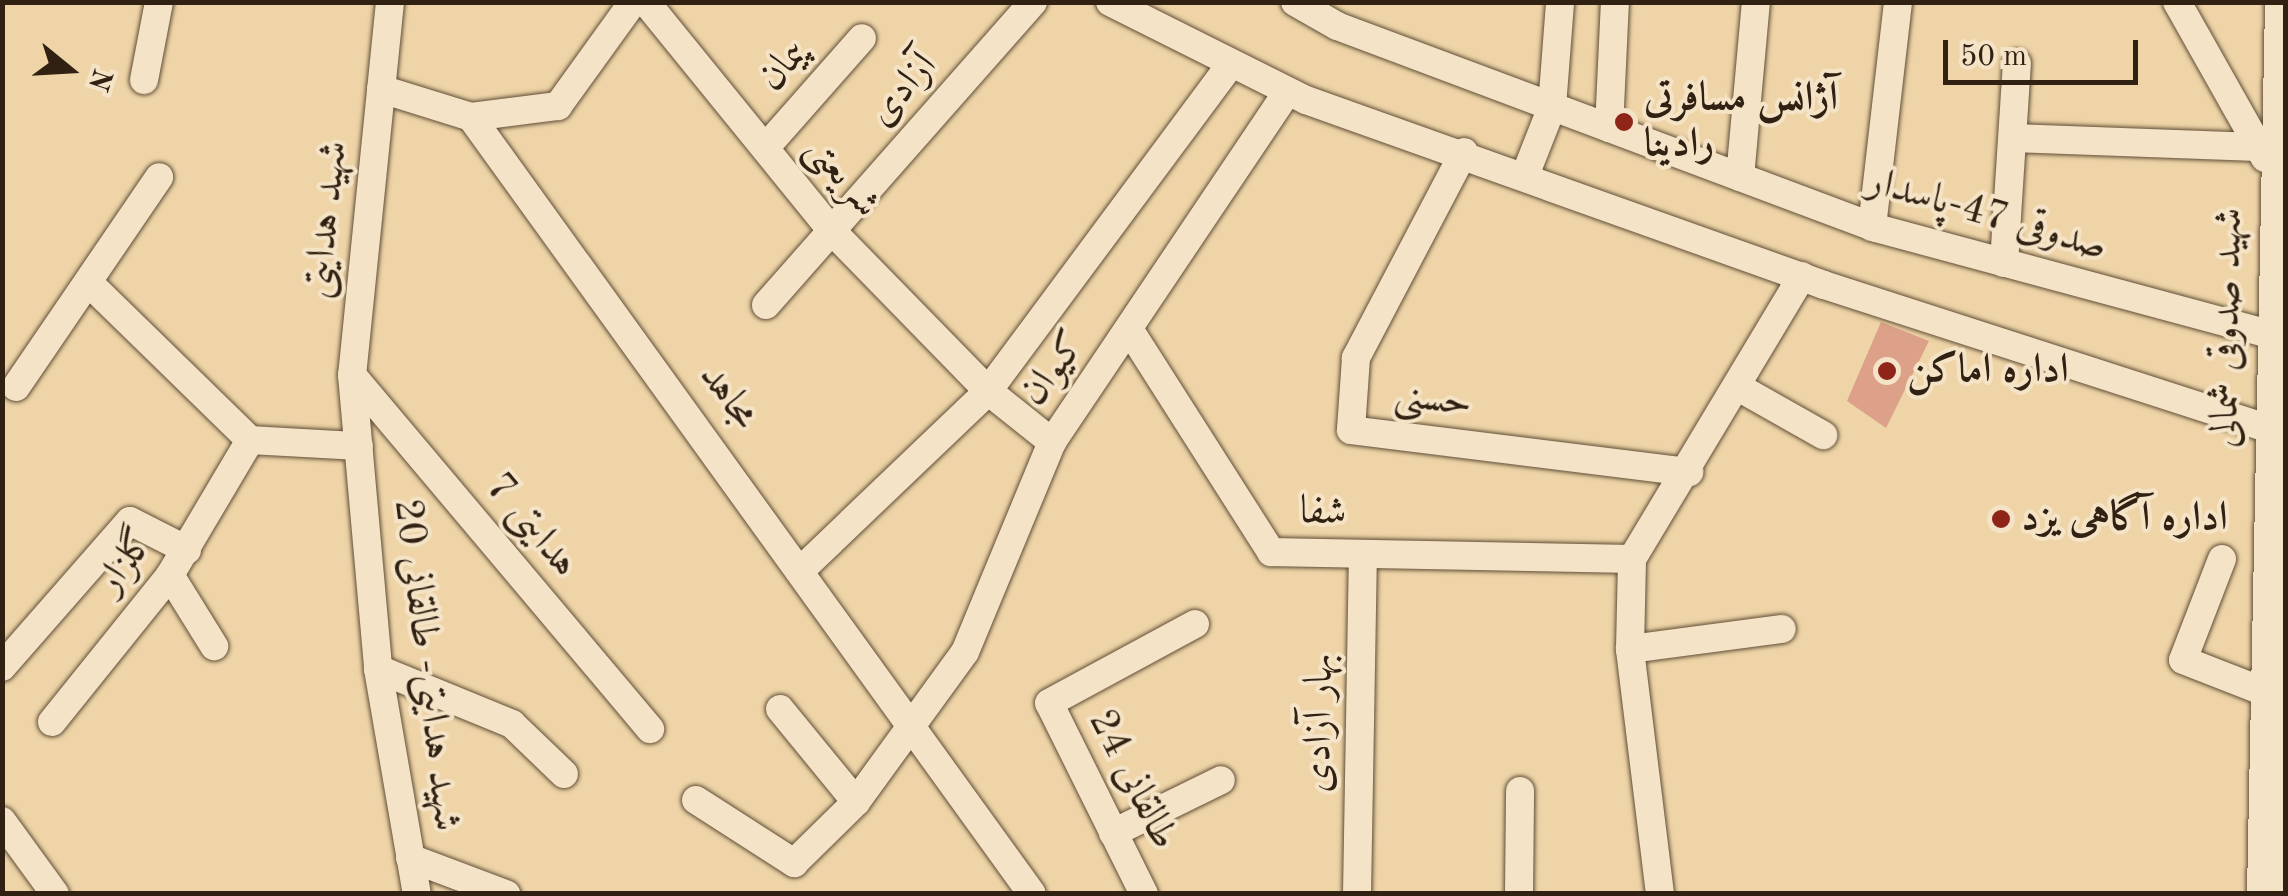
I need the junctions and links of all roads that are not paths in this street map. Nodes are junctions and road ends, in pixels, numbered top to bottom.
1 (160, 2) edge
2 (390, 2) edge
3 (632, 2) edge
4 (646, 2) edge
5 (1033, 2) edge
6 (1110, 2) edge
7 (1295, 2) edge
8 (1560, 2) edge
9 (1616, 2) edge
10 (1756, 2) edge
11 (1898, 2) edge
12 (2177, 2) edge
13 (2284, 2) edge
14 (862, 38) dead end
15 (2017, 63) dead end
16 (1229, 66) junction
17 (144, 80) dead end
18 (381, 89) junction
19 (1287, 92) junction
20 (1552, 107) junction
21 (472, 116) junction
22 (1609, 128) junction
23 (2013, 138) junction
24 (766, 147) junction
25 (1464, 152) junction
26 (2266, 160) junction
27 (1526, 172) junction
28 (1740, 177) junction
29 (159, 178) dead end
30 (1872, 227) junction
31 (832, 231) junction
32 (2004, 263) junction
33 (1802, 276) junction
34 (88, 282) junction
35 (766, 305) dead end
36 (1131, 332) junction
37 (2272, 335) junction
38 (352, 374) junction
39 (16, 386) dead end
40 (1738, 387) junction
41 (988, 391) junction
42 (2272, 430) junction
43 (1823, 435) dead end
44 (250, 440) junction
45 (1052, 442) junction
46 (359, 446) junction
47 (1689, 472) junction
48 (187, 550) junction
49 (1363, 555) junction
50 (1632, 559) junction
51 (2222, 559) dead end
52 (801, 570) junction
53 (170, 575) junction
54 (1195, 624) dead end
55 (1782, 629) dead end
56 (214, 646) dead end
57 (1630, 649) junction
58 (2, 667) edge
59 (378, 669) junction
60 (2268, 694) junction
61 (780, 709) dead end
62 (52, 722) dead end
63 (916, 728) junction
64 (650, 729) dead end
65 (564, 774) dead end
66 (1221, 780) dead end
67 (1520, 791) dead end
68 (696, 800) dead end
69 (856, 802) junction
70 (2, 821) edge
71 (1114, 832) junction
72 (410, 858) junction
73 (2272, 891) edge
74 (54, 894) edge
75 (417, 894) edge
76 (506, 894) edge
77 (1032, 894) edge
78 (1144, 894) edge
79 (1357, 894) edge
80 (1519, 894) edge
81 (1660, 894) edge

1 - 17 street
2 - 18 street, شهید هدایتی
3 - 21 street
4 - 24 street, شریعتی
5 - 31 street, آزادی
6 - 16 street
7 - 20 street, صدوقی 47-پاسدار
8 - 20 street
9 - 22 street
10 - 28 street
11 - 30 street
12 - 26 street
13 - 26 main road, شهید صدوقی شمالی
14 - 24 street, پیمان
15 - 23 street
16 - 19 street
16 - 41 street, کیوان
18 - 21 street
18 - 38 street, شهید هدایتی
19 - 25 street
19 - 36 street, کیوان
20 - 22 street, صدوقی 47-پاسدار
20 - 27 street
21 - 52 street, مجاهد
22 - 28 street, صدوقی 47-پاسدار
23 - 26 street
23 - 32 street
24 - 31 street, شریعتی
25 - 27 street
25 - 47 street, حسنی
26 - 37 main road, شهید صدوقی شمالی
27 - 33 street
28 - 30 street, صدوقی 47-پاسدار
29 - 34 street
30 - 32 street, صدوقی 47-پاسدار
31 - 35 street, آزادی
31 - 41 street, شریعتی
32 - 37 street, صدوقی 47-پاسدار
33 - 40 street
33 - 42 street
34 - 39 street
34 - 44 street
36 - 45 street, کیوان
36 - 49 street, شفا
37 - 42 main road, شهید صدوقی شمالی
38 - 46 street, شهید هدایتی
38 - 64 street, هدایتی 7
40 - 43 street
40 - 47 street
41 - 45 street, کیوان
41 - 52 street
42 - 60 main road, شهید صدوقی شمالی
44 - 46 street
44 - 48 street, گلزار
45 - 63 street
46 - 59 street, شهید هدایتی- طالقانی 20
47 - 50 street
48 - 53 street, گلزار
48 - 58 street
49 - 50 street, شفا
49 - 79 street, بهار آزادی
50 - 57 street
51 - 60 street
52 - 63 street, مجاهد
53 - 56 street
53 - 62 street, گلزار
54 - 71 street, طالقانی 24
55 - 57 street
57 - 81 street
59 - 65 street
59 - 72 street, شهید هدایتی- طالقانی 20
60 - 73 main road, شهید صدوقی شمالی
61 - 69 street
63 - 69 street
63 - 77 street, مجاهد
66 - 71 street
67 - 80 street
68 - 69 street
70 - 74 street
71 - 78 street, طالقانی 24
72 - 75 street, شهید هدایتی- طالقانی 20
72 - 76 street

